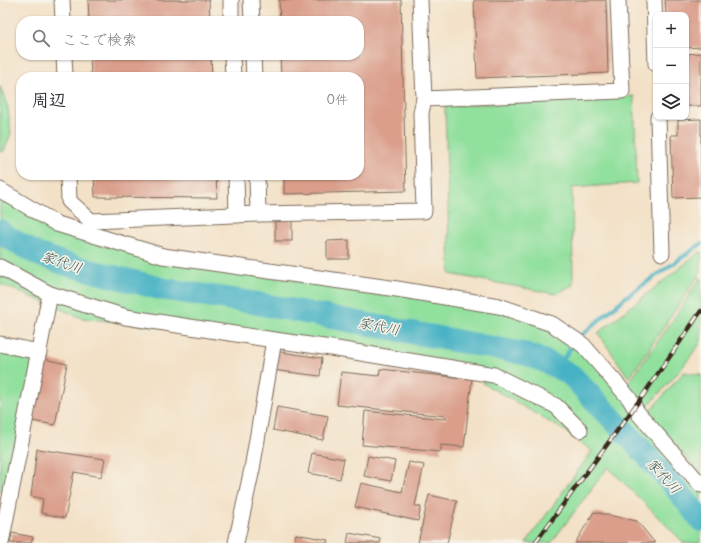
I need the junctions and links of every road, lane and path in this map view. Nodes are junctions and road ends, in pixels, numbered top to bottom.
1 (62, 0) edge
2 (231, 0) edge
3 (251, 0) edge
4 (420, 0) edge
5 (618, 0) edge
6 (654, 0) edge
7 (63, 16) edge
8 (231, 16) edge
9 (252, 16) edge
10 (656, 48) edge
11 (64, 60) edge
12 (232, 60) edge
13 (253, 60) edge
14 (64, 72) edge
15 (233, 72) edge
16 (254, 72) edge
17 (424, 99) junction
18 (658, 120) edge
19 (68, 180) edge
20 (236, 180) edge
21 (257, 180) edge
22 (0, 190) edge
23 (258, 214) junction
24 (237, 215) junction
25 (662, 253) dead end
26 (0, 267) edge
27 (50, 294) junction
28 (274, 340) junction
29 (0, 344) edge
30 (39, 352) junction
31 (580, 430) dead end
32 (701, 485) edge
33 (1, 543) edge
34 (236, 543) edge

1 - 7 street
2 - 8 street
3 - 9 street
4 - 17 street
5 - 17 street
6 - 10 street
11 - 14 street
12 - 15 street
13 - 16 street
17 - 23 street
18 - 25 street
19 - 24 street
20 - 24 street
21 - 23 street
22 - 32 street
23 - 24 street
26 - 27 street
27 - 28 street
27 - 30 street
28 - 31 street
28 - 34 street
29 - 30 street
30 - 33 street

